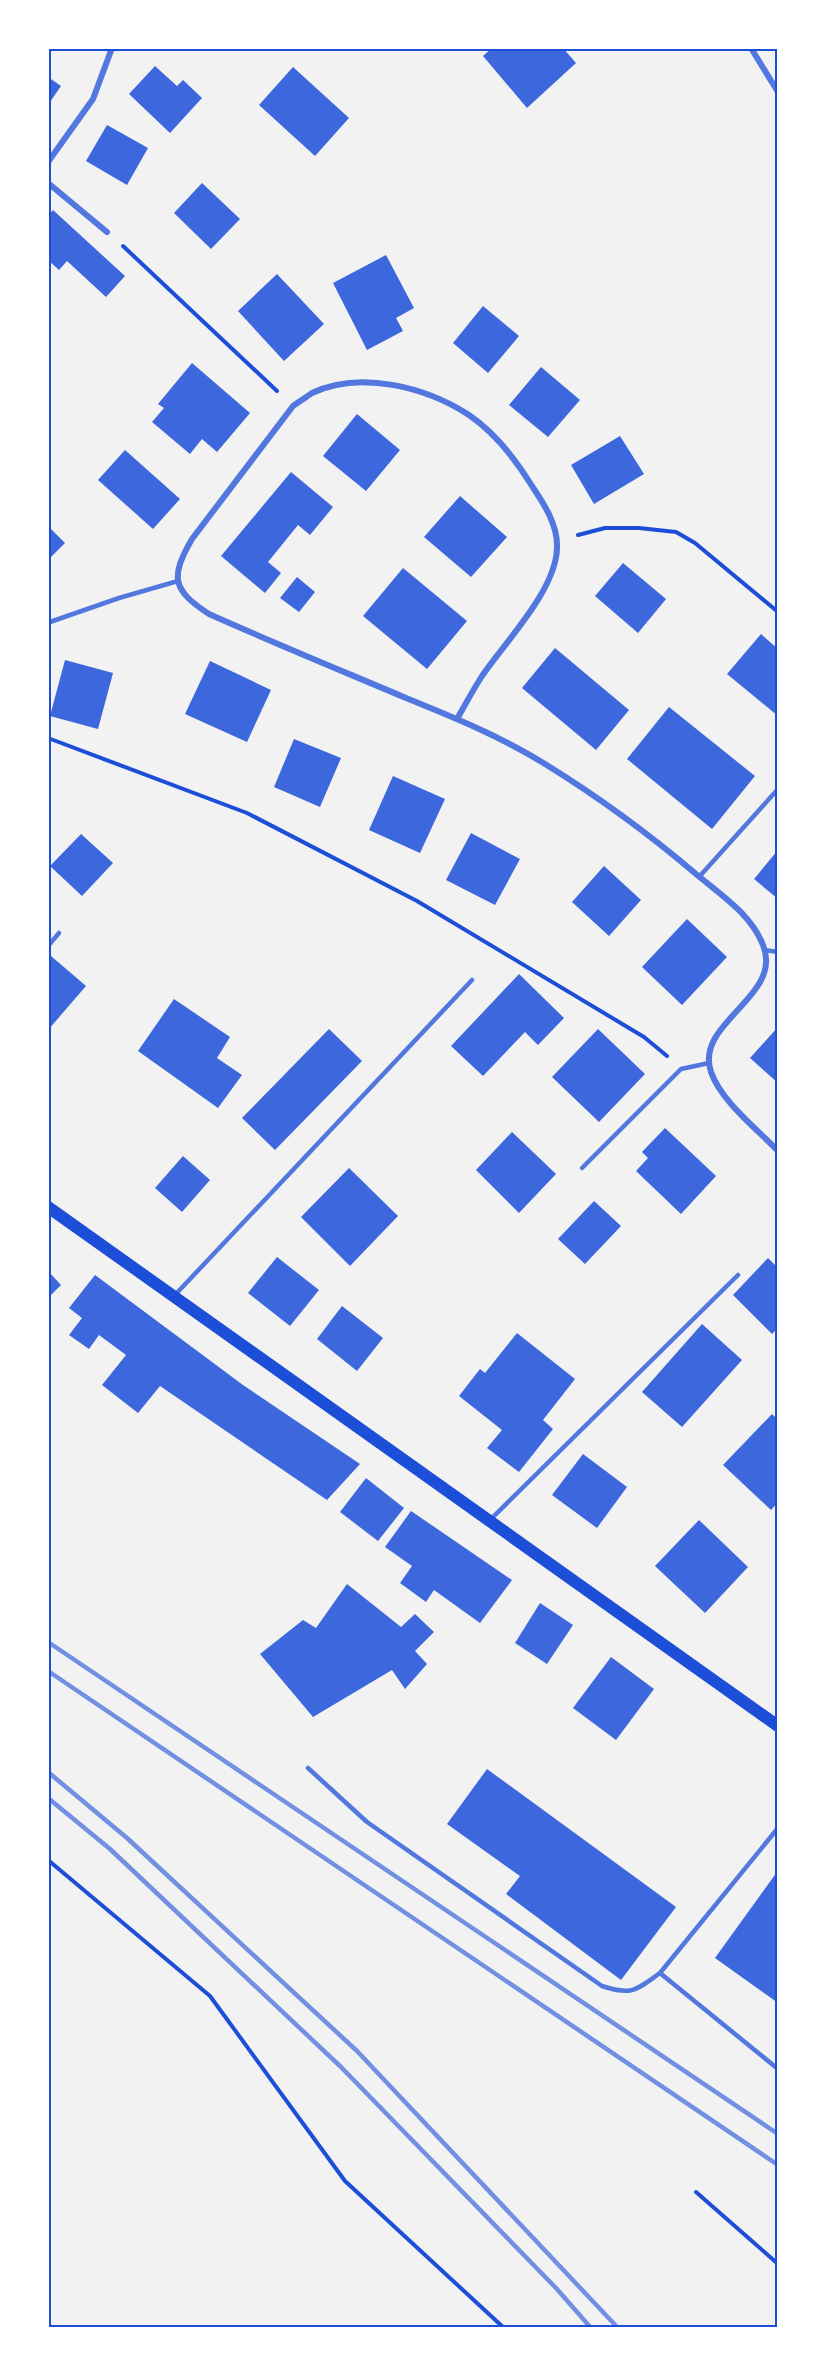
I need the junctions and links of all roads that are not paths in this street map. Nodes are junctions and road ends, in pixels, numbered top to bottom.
1 (112, 48) edge
2 (751, 48) edge
3 (778, 92) edge
4 (48, 162) edge
5 (48, 183) edge
6 (107, 232) road end
7 (178, 581) junction
8 (50, 622) dead end
9 (457, 719) junction
10 (778, 789) edge
11 (699, 877) junction
12 (59, 933) dead end
13 (48, 946) edge
14 (765, 950) junction
15 (778, 952) edge
16 (472, 980) dead end
17 (709, 1063) junction
18 (778, 1151) edge
19 (582, 1168) dead end
20 (48, 1207) edge
21 (738, 1275) dead end
22 (174, 1296) junction
23 (489, 1521) junction
24 (778, 1726) edge
25 (308, 1768) dead end
26 (778, 1828) edge
27 (660, 1973) junction
28 (778, 2069) edge

1 - 4 street
2 - 3 street
5 - 6 street
7 - 8 lane
7 - 9 street
7 - 9 street
9 - 11 street
10 - 11 lane
11 - 14 street
12 - 13 lane
14 - 15 lane
14 - 17 street
16 - 22 lane
17 - 18 street
17 - 19 lane
20 - 22 main road
21 - 23 lane
22 - 23 main road
23 - 24 main road
25 - 27 lane
26 - 27 lane
27 - 28 lane

